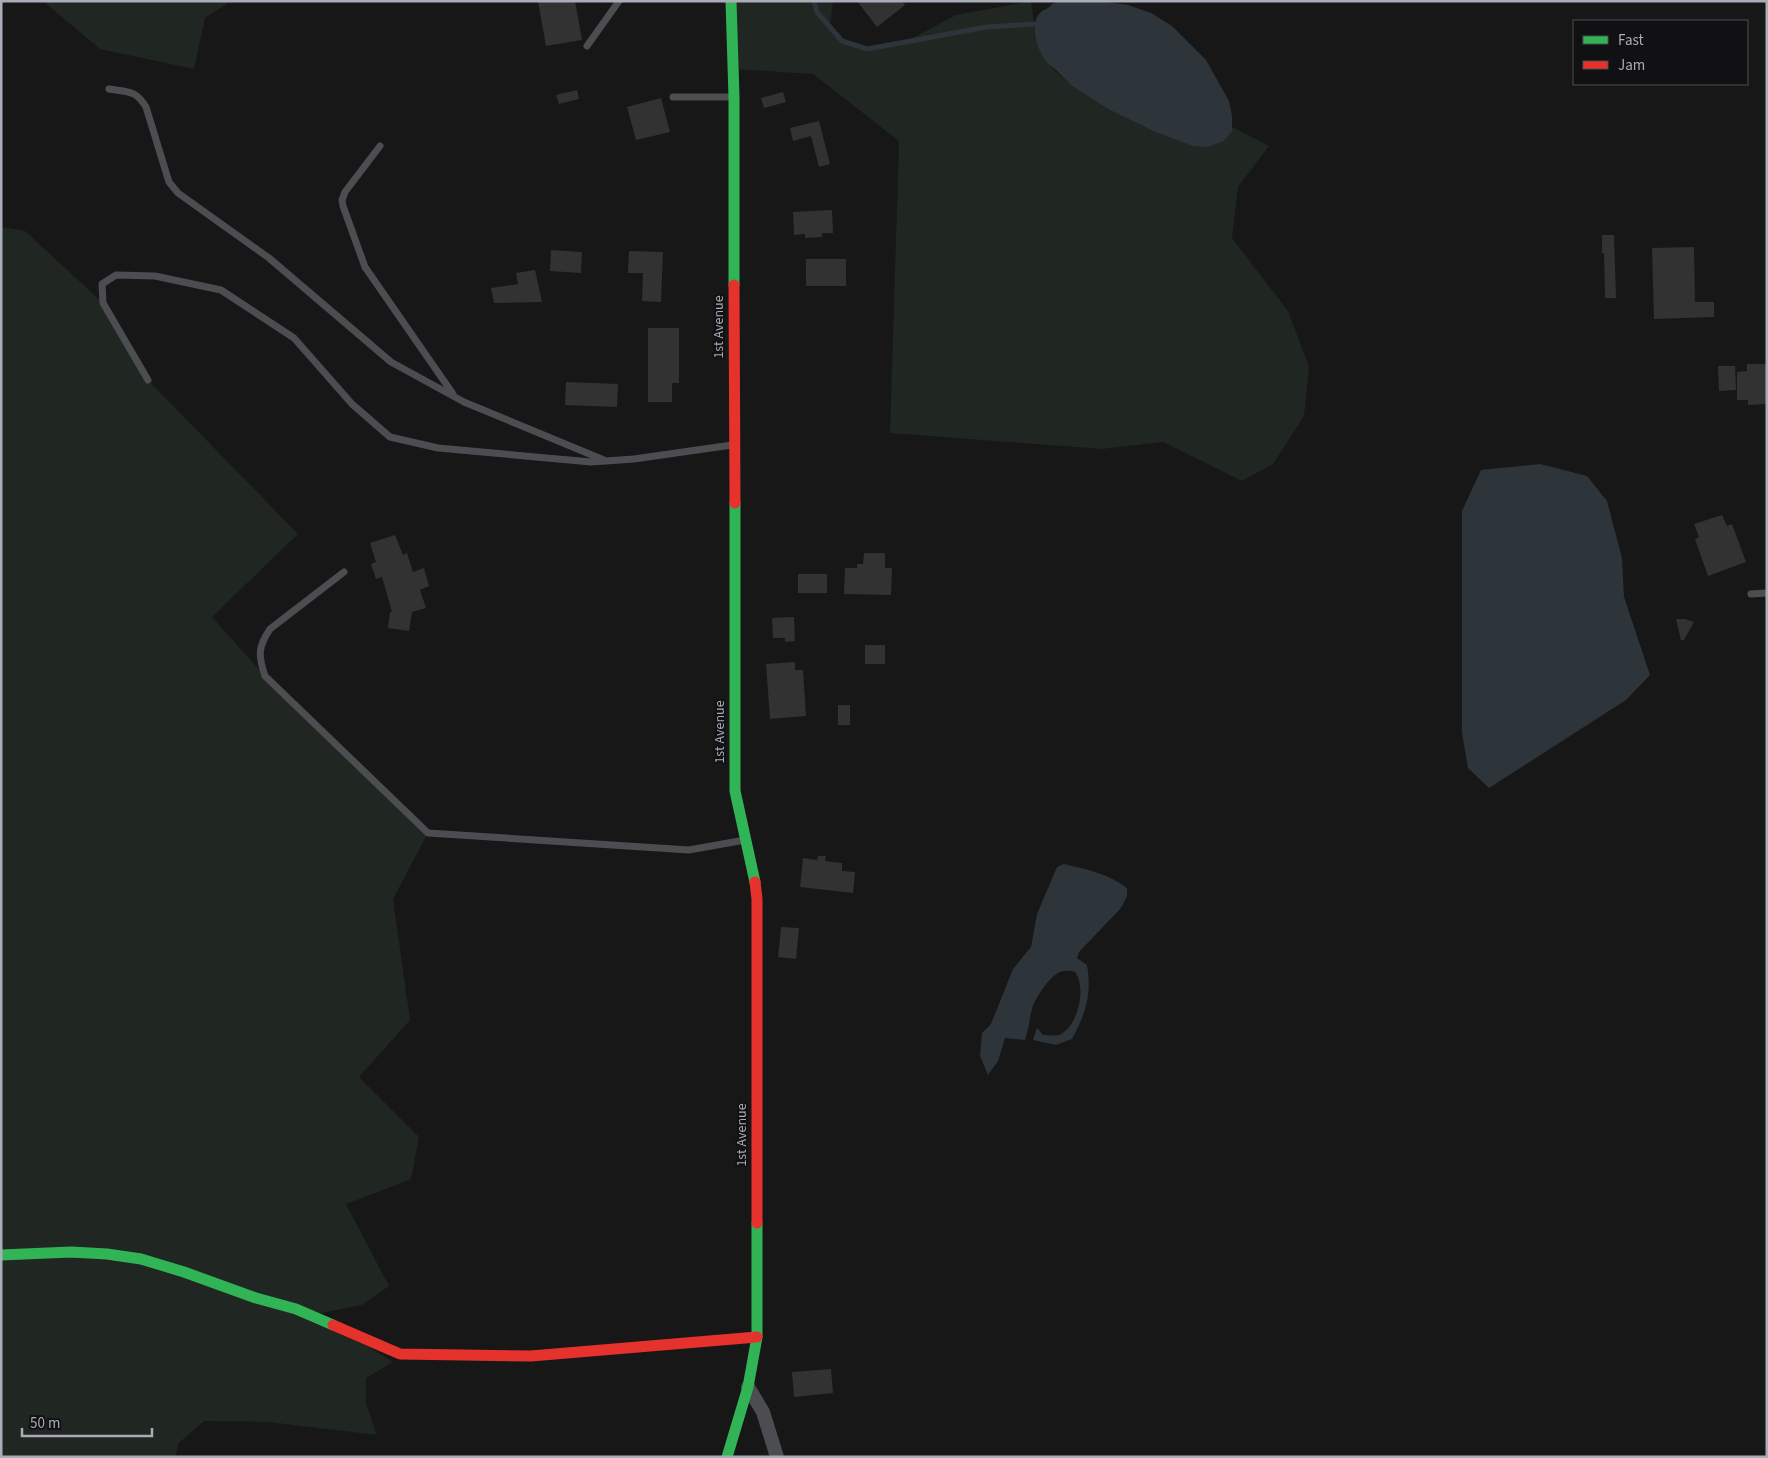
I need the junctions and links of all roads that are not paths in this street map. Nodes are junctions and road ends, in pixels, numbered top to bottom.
1 (619, 1) edge
2 (731, 1) edge
3 (587, 46) dead end
4 (109, 89) dead end
5 (673, 97) dead end
6 (734, 97) junction
7 (380, 146) dead end
8 (148, 380) dead end
9 (454, 397) junction
10 (734, 444) junction
11 (607, 461) junction
12 (344, 572) dead end
13 (1767, 593) edge
14 (1751, 594) dead end
15 (747, 840) junction
16 (1, 1255) edge
17 (757, 1337) junction
18 (748, 1387) junction
19 (726, 1457) edge
20 (777, 1457) edge

1 - 3 lane
2 - 6 street, 1st Avenue
4 - 9 lane
5 - 6 lane
6 - 10 street, 1st Avenue
7 - 9 lane
8 - 11 lane
9 - 11 lane
10 - 11 lane
10 - 15 street, 1st Avenue
12 - 15 lane
13 - 14 lane
15 - 17 street, 1st Avenue
16 - 17 street
17 - 18 street, 1st Avenue
18 - 19 street, 1st Avenue
18 - 20 street

